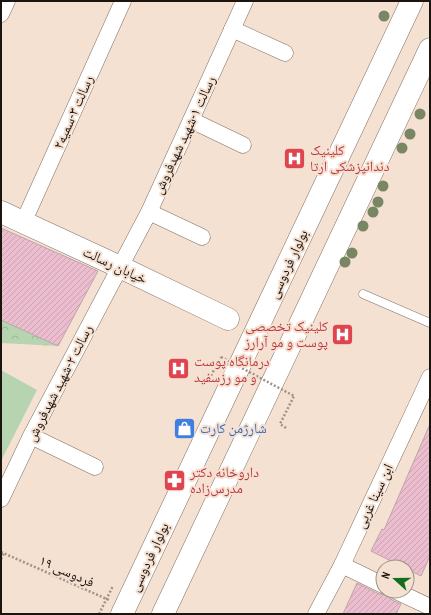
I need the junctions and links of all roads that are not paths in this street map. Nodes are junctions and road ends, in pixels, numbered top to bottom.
1 (7, 1) edge
2 (123, 1) edge
3 (245, 1) edge
4 (412, 1) edge
5 (1, 14) edge
6 (232, 29) junction
7 (430, 49) edge
8 (285, 54) dead end
9 (192, 120) junction
10 (243, 145) dead end
11 (1, 212) edge
12 (149, 212) junction
13 (23, 223) junction
14 (202, 237) dead end
15 (120, 267) junction
16 (363, 294) dead end
17 (228, 319) dead end
18 (430, 323) edge
19 (430, 377) edge
20 (31, 436) junction
21 (95, 467) dead end
22 (1, 499) edge
23 (342, 565) junction
24 (375, 581) edge
25 (413, 599) edge
26 (430, 607) edge
27 (124, 610) edge
28 (163, 614) edge
29 (316, 614) edge

1 - 5 street
2 - 13 street, رسالت ۳-سمیه۲
3 - 6 street, رسالت ۱-شهید شهدفروش
4 - 27 main road, بولوار فردوسی
6 - 8 street
6 - 9 street, رسالت ۱-شهید شهدفروش
7 - 28 main road
9 - 10 street
9 - 12 street, رسالت ۱-شهید شهدفروش
11 - 13 main road, خیابان رسالت
12 - 14 street
12 - 15 street, رسالت ۱-شهید شهدفروش
13 - 15 main road, خیابان رسالت
15 - 17 main road, خیابان رسالت
15 - 20 street, رسالت ۲-شهید شهدفروش
16 - 18 lane
19 - 23 street, ابن سینا غربی
20 - 21 street
20 - 22 street, رسالت ۲-شهید شهدفروش
23 - 24 street
23 - 29 street, ابن سینا غربی
25 - 26 street

